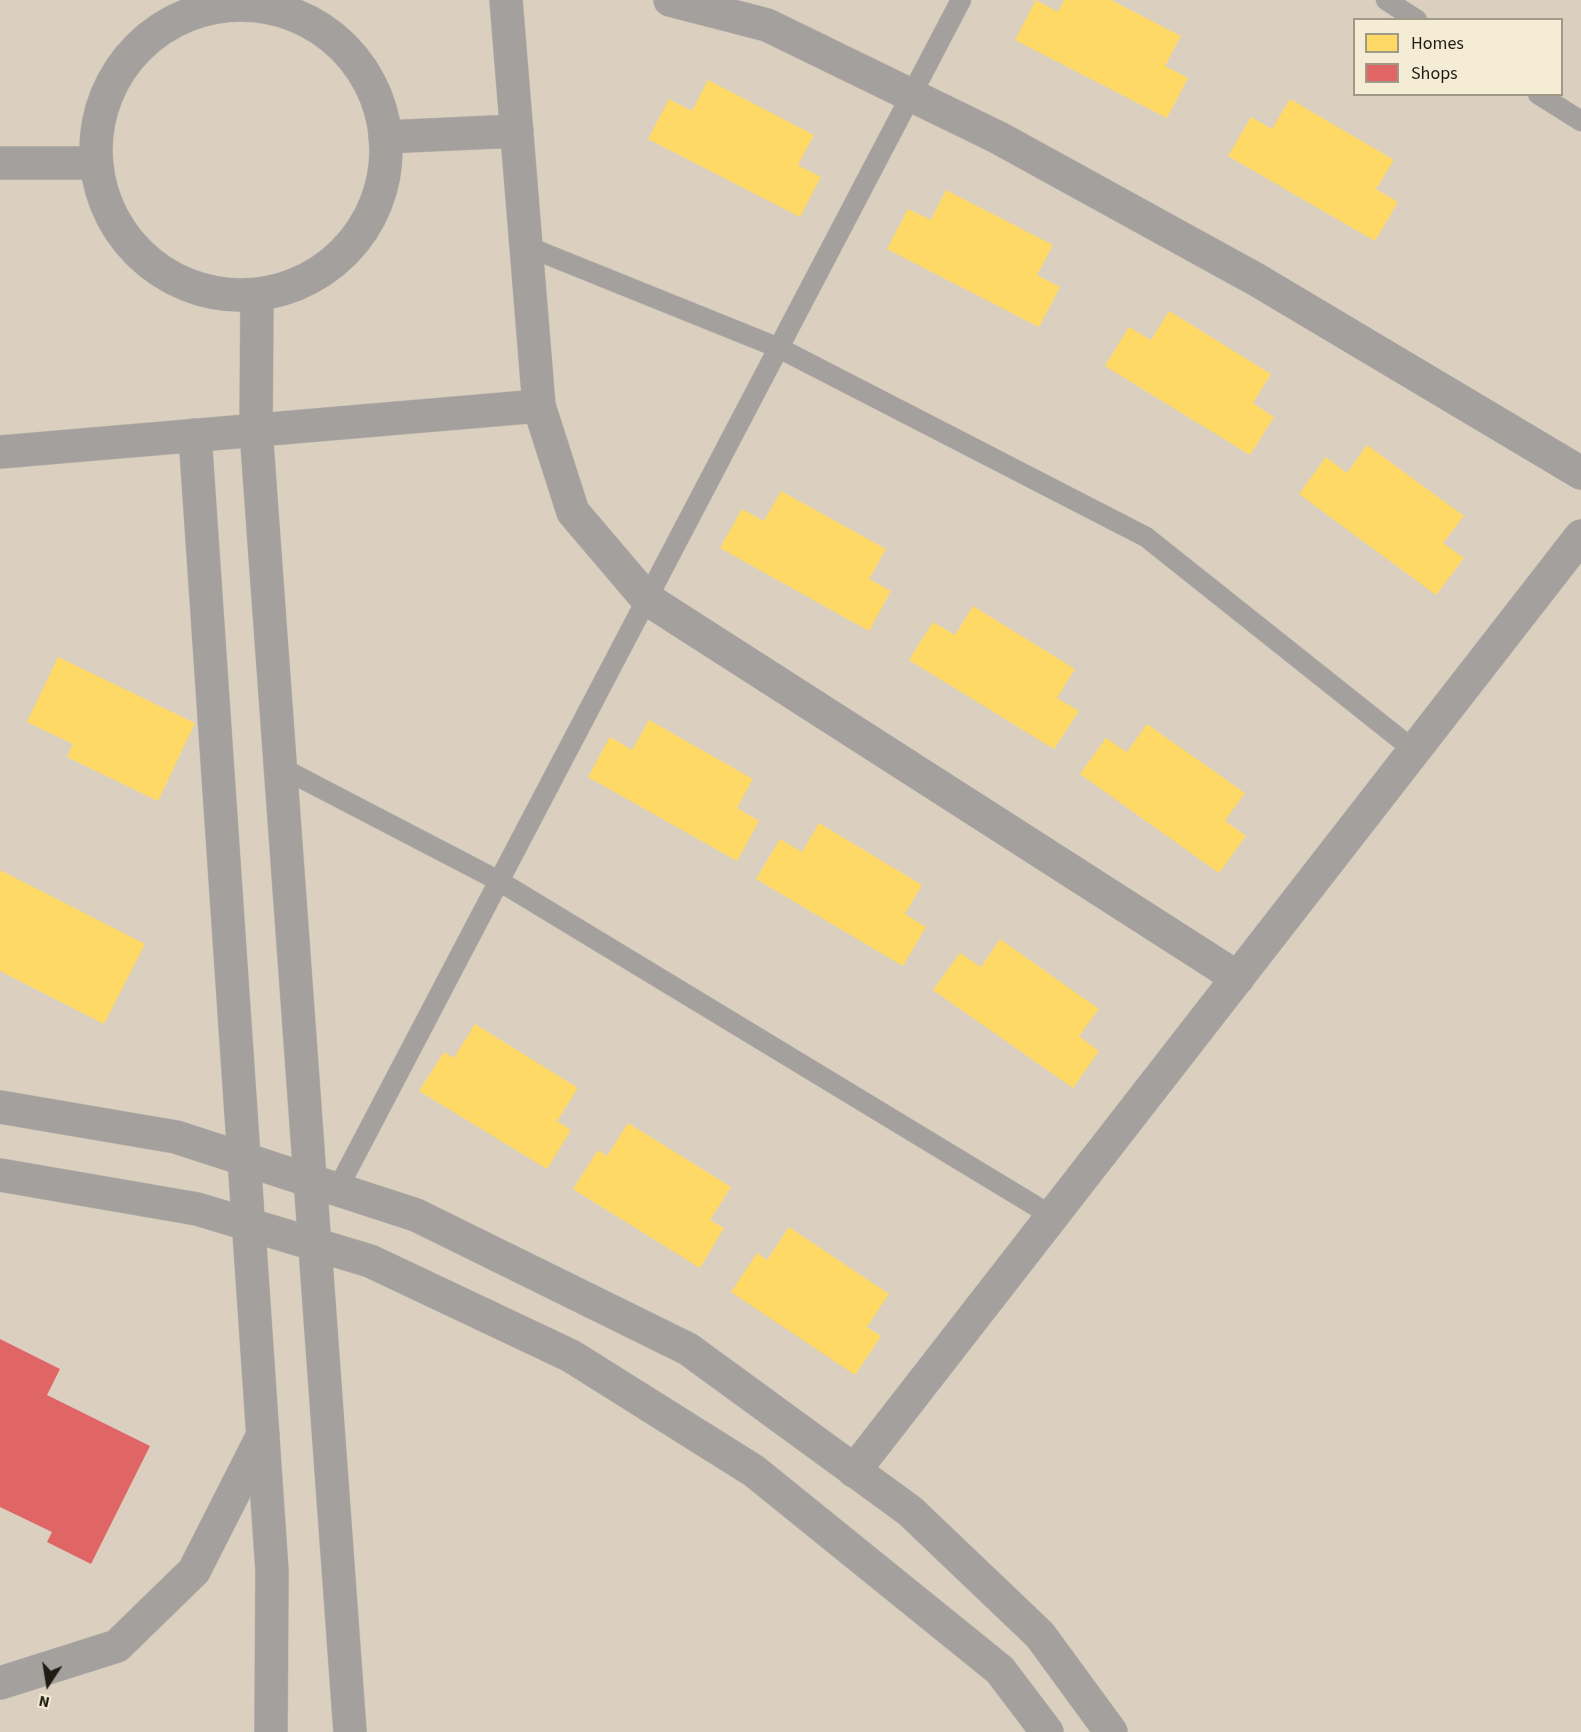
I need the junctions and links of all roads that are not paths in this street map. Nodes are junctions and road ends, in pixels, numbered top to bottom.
1 (506, 0) edge
2 (670, 0) edge
3 (961, 0) edge
4 (1386, 0) edge
5 (231, 3) edge
6 (1414, 18) edge
7 (911, 95) junction
8 (1541, 96) edge
9 (1581, 121) edge
10 (517, 131) junction
11 (385, 137) junction
12 (0, 163) edge
13 (96, 163) junction
14 (526, 246) junction
15 (257, 296) junction
16 (779, 348) junction
17 (539, 406) junction
18 (256, 430) junction
19 (195, 435) junction
20 (0, 452) edge
21 (1581, 473) edge
22 (1581, 536) edge
23 (647, 599) junction
24 (1415, 751) junction
25 (280, 767) junction
26 (499, 881) junction
27 (1238, 978) junction
28 (0, 1107) edge
29 (244, 1159) junction
30 (0, 1175) edge
31 (324, 1185) junction
32 (1052, 1216) junction
33 (248, 1224) junction
34 (315, 1245) junction
35 (263, 1435) junction
36 (854, 1471) junction
37 (0, 1683) edge
38 (271, 1732) edge
39 (350, 1732) edge
40 (1047, 1732) edge
41 (1111, 1732) edge

1 - 10 street
2 - 7 street
3 - 7 lane
4 - 6 lane
5 - 11 street
5 - 13 street
7 - 16 lane
7 - 21 street
8 - 9 lane
10 - 11 street
10 - 14 street
11 - 15 street
12 - 13 street
13 - 15 street
14 - 16 lane
14 - 17 street
15 - 18 street
16 - 23 lane
16 - 24 lane
17 - 18 street
17 - 23 street
18 - 19 street
18 - 25 street
19 - 20 street
19 - 29 street
22 - 24 street
23 - 26 lane
23 - 27 street
24 - 27 street
25 - 26 lane
25 - 31 street
26 - 31 lane
26 - 32 lane
27 - 32 street
28 - 29 street
29 - 31 street
29 - 33 street
30 - 33 street
31 - 34 street
31 - 36 street
32 - 36 street
33 - 34 street
33 - 35 street
34 - 39 street
34 - 40 street
35 - 37 street
35 - 38 street
36 - 41 street

